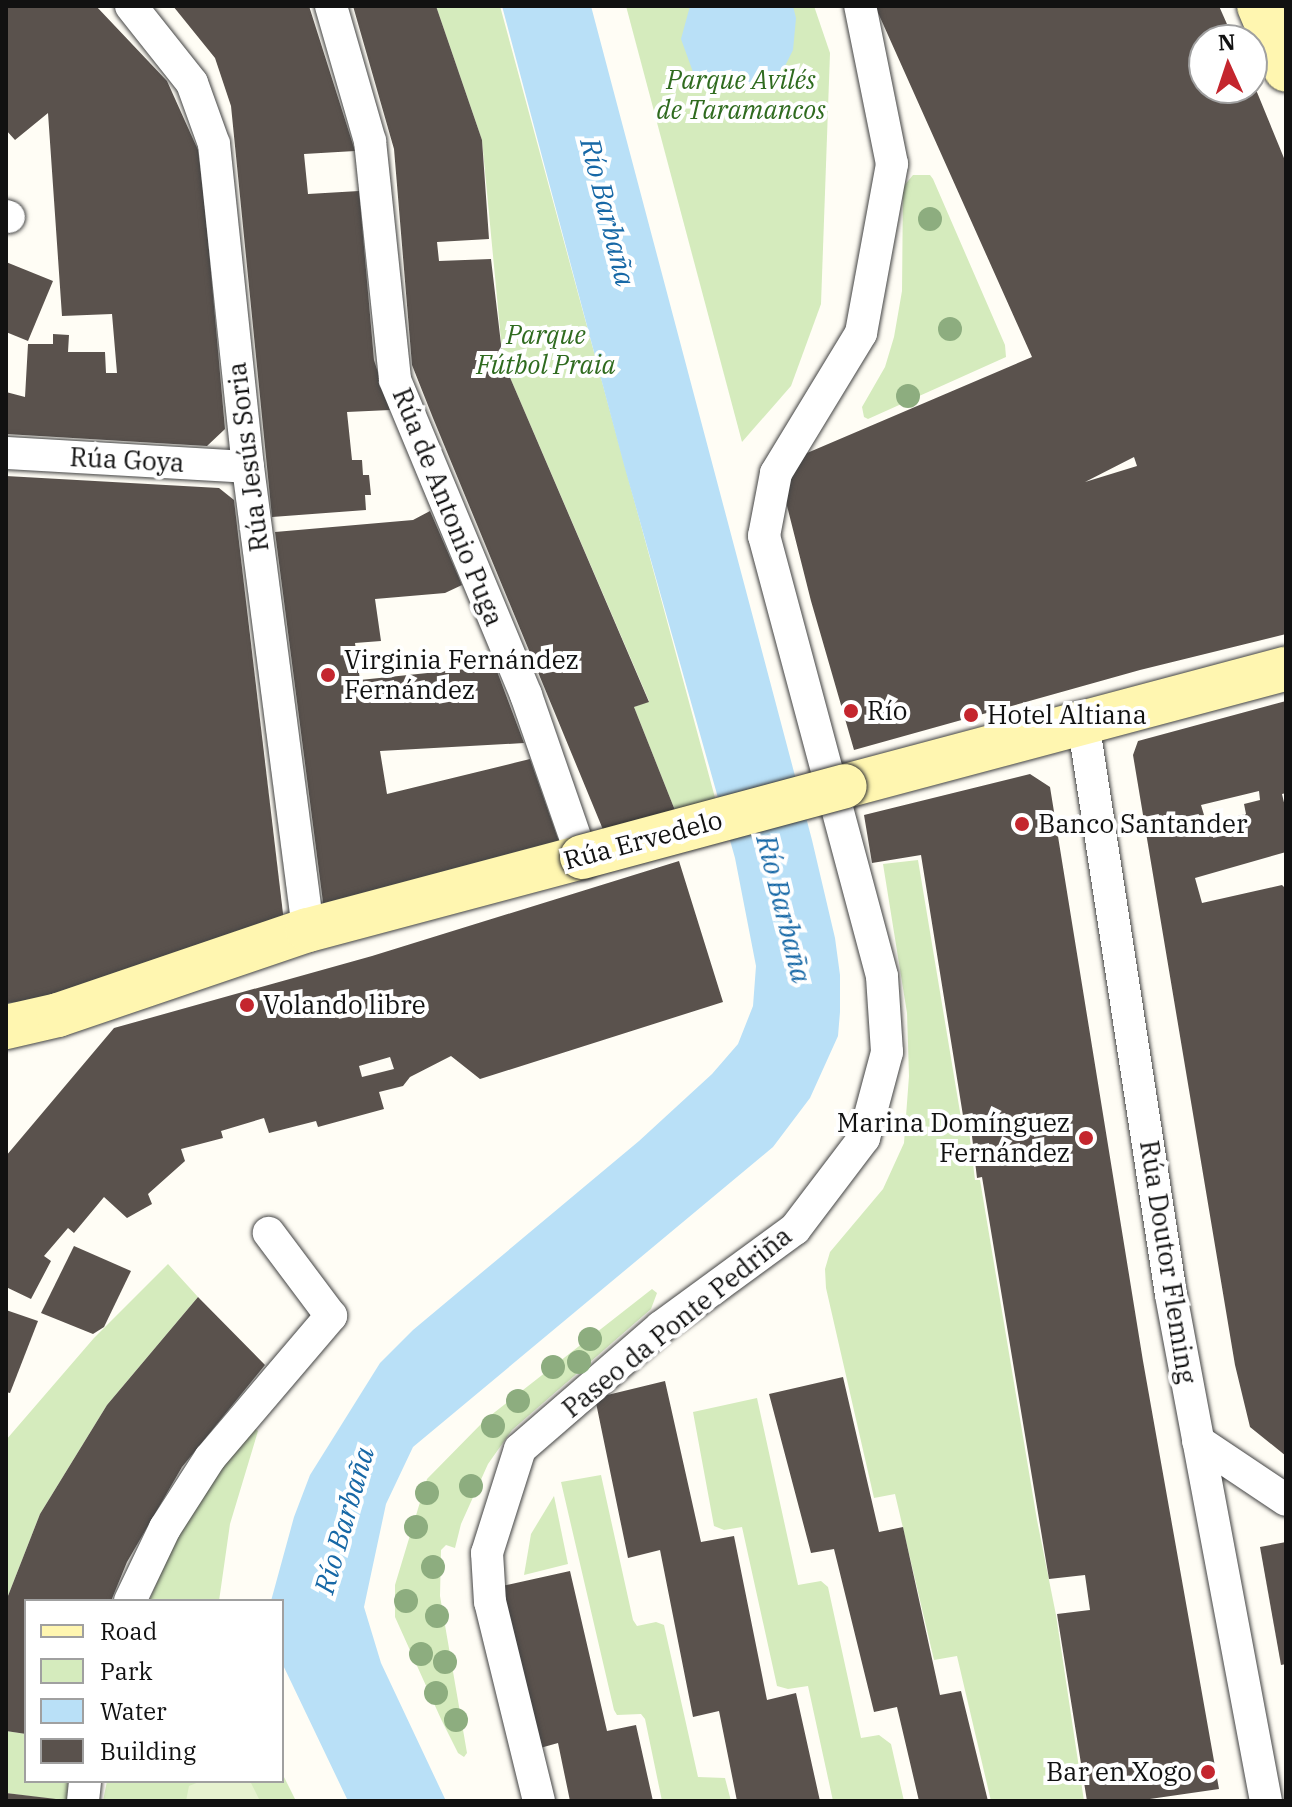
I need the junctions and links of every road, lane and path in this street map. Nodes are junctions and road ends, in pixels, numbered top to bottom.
1 (131, 6) edge
2 (331, 6) edge
3 (860, 6) edge
4 (1259, 6) edge
5 (1286, 70) edge
6 (6, 453) edge
7 (248, 467) junction
8 (1286, 669) edge
9 (1083, 721) junction
10 (833, 769) junction
11 (582, 857) junction
12 (308, 930) junction
13 (6, 1027) edge
14 (269, 1233) dead end
15 (1198, 1441) junction
16 (1286, 1500) edge
17 (131, 1599) edge
18 (539, 1801) edge
19 (1266, 1801) edge

1 - 7 street, Rúa Jesús Soria
2 - 11 street, Rúa de Antonio Puga
3 - 10 street, Paseo da Ponte Pedriña
4 - 5 street
6 - 7 street, Rúa Goya
7 - 12 street, Rúa Jesús Soria
8 - 9 street, Rúa Ervedelo
9 - 10 street, Rúa Ervedelo
9 - 15 street, Rúa Doutor Fleming
10 - 11 street, Rúa Ervedelo, bridge
10 - 18 street, Paseo da Ponte Pedriña
11 - 12 street, Rúa Ervedelo
12 - 13 street, Rúa Ervedelo
14 - 17 street
15 - 16 street
15 - 19 street, Rúa Doutor Fleming

